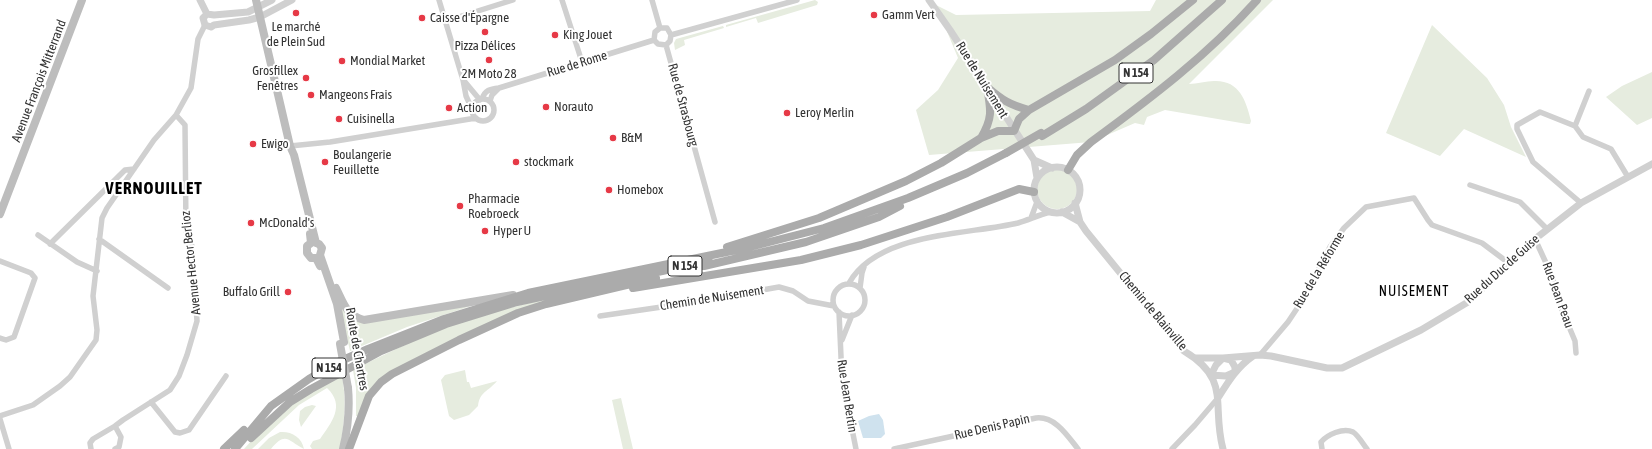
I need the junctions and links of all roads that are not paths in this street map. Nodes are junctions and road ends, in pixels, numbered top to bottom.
1 (82, 0) edge
2 (200, 0) edge
3 (272, 0) edge
4 (292, 0) edge
5 (439, 0) edge
6 (512, 0) edge
7 (562, 0) edge
8 (652, 0) edge
9 (797, 0) edge
10 (928, 0) edge
11 (1193, 0) edge
12 (1217, 0) edge
13 (1222, 0) edge
14 (1258, 0) edge
15 (501, 2) edge
16 (257, 4) edge
17 (211, 15) junction
18 (260, 17) junction
19 (446, 21) junction
20 (205, 25) junction
21 (214, 25) junction
22 (660, 28) junction
23 (671, 35) junction
24 (654, 40) junction
25 (666, 45) junction
26 (582, 62) junction
27 (464, 80) junction
28 (987, 87) junction
29 (499, 88) junction
30 (1589, 91) dead end
31 (481, 100) junction
32 (490, 101) junction
33 (1029, 110) junction
34 (474, 113) junction
35 (176, 115) junction
36 (1575, 126) junction
37 (1014, 131) junction
38 (1041, 134) junction
39 (981, 138) junction
40 (290, 146) junction
41 (1007, 154) junction
42 (1034, 160) junction
43 (1652, 164) edge
44 (1052, 168) junction
45 (134, 169) junction
46 (1068, 170) junction
47 (1628, 177) junction
48 (1037, 178) junction
49 (1470, 185) dead end
50 (1034, 192) junction
51 (3, 197) edge
52 (1038, 202) junction
53 (1075, 203) junction
54 (1581, 203) junction
55 (900, 206) junction
56 (1050, 212) junction
57 (1062, 212) junction
58 (0, 214) edge
59 (1031, 218) junction
60 (715, 222) dead end
61 (1080, 222) junction
62 (1547, 229) junction
63 (38, 235) dead end
64 (99, 239) junction
65 (1535, 239) junction
66 (313, 243) junction
67 (50, 244) junction
68 (318, 257) junction
69 (0, 261) edge
70 (670, 263) junction
71 (1510, 264) junction
72 (865, 265) junction
73 (97, 271) junction
74 (328, 275) junction
75 (849, 283) junction
76 (168, 288) dead end
77 (860, 288) junction
78 (528, 293) junction
79 (833, 297) junction
80 (820, 302) junction
81 (834, 306) junction
82 (839, 312) junction
83 (600, 316) dead end
84 (852, 316) junction
85 (502, 320) junction
86 (0, 338) edge
87 (342, 343) junction
88 (840, 344) junction
89 (1576, 353) dead end
90 (1256, 355) junction
91 (1196, 358) junction
92 (1223, 358) junction
93 (1235, 372) junction
94 (1211, 375) junction
95 (226, 376) dead end
96 (350, 387) junction
97 (1218, 398) junction
98 (151, 402) junction
99 (271, 406) junction
100 (0, 416) edge
101 (0, 419) edge
102 (115, 426) junction
103 (350, 446) edge
104 (9, 449) edge
105 (91, 449) edge
106 (116, 449) edge
107 (224, 449) edge
108 (235, 449) edge
109 (241, 449) edge
110 (343, 449) edge
111 (856, 449) edge
112 (894, 449) edge
113 (1078, 449) edge
114 (1172, 449) edge
115 (1223, 449) edge
116 (1322, 449) edge
117 (1367, 449) edge

1 - 51 main road, Avenue François Mitterrand
2 - 17 street
3 - 16 street
4 - 18 street
5 - 19 street
6 - 15 street
7 - 26 street
8 - 22 street
9 - 23 street
10 - 28 street, Rue de Nuisement
11 - 33 main road
12 - 38 main road, N 154
13 - 38 main road, N 154
14 - 46 main road
15 - 19 street
16 - 17 street
16 - 18 main road, Route de Chartres
17 - 20 street
17 - 21 street
18 - 21 street
18 - 40 main road, Route de Chartres
19 - 27 street
20 - 21 street
20 - 35 street
22 - 23 street
22 - 24 street
23 - 25 street
24 - 25 street
24 - 26 street, Rue de Rome
25 - 60 street, Rue de Strasbourg
26 - 29 street, Rue de Rome
27 - 31 street
27 - 34 street
28 - 33 main road
28 - 37 street, Rue de Nuisement
28 - 39 main road
29 - 31 street, Rue de Rome
29 - 32 street
30 - 36 street
31 - 32 street
31 - 34 street
32 - 34 street
33 - 37 main road
34 - 40 street
35 - 45 street
35 - 98 street, Avenue Hector Berlioz
36 - 47 street
36 - 54 street
37 - 39 main road
37 - 42 street, Rue de Nuisement
38 - 41 main road, N 154, bridge
39 - 70 main road
40 - 66 main road, Route de Chartres
41 - 55 main road, N 154
41 - 70 main road, N 154
42 - 44 street
42 - 48 street, Rue de Nuisement
43 - 47 street, Rue du Duc de Guise
44 - 46 street
44 - 48 street
45 - 64 street
45 - 67 street
46 - 53 street
47 - 54 street, Rue du Duc de Guise
48 - 50 street
49 - 62 street
50 - 52 street
50 - 85 main road
51 - 58 main road, Avenue François Mitterrand
52 - 56 street
52 - 59 street
53 - 57 street
53 - 61 street, Chemin de Blainville
54 - 62 street, Rue du Duc de Guise
55 - 85 main road
55 - 109 main road, N 154
56 - 57 street
56 - 59 street
57 - 61 street, Chemin de Blainville
59 - 72 street
61 - 91 street, Chemin de Blainville
62 - 65 street, Rue du Duc de Guise
63 - 67 street
64 - 73 street
64 - 76 street
65 - 71 street, Rue du Duc de Guise
65 - 89 street, Rue Jean Peau
66 - 68 main road, Route de Chartres
66 - 68 main road, Route de Chartres
67 - 73 street
68 - 74 main road, Route de Chartres
68 - 87 main road, Route de Chartres
69 - 86 street
70 - 78 main road, N 154
71 - 90 street, Rue du Duc de Guise
71 - 90 street, Rue de la Réforme
72 - 75 street
72 - 77 street
73 - 100 street
74 - 78 main road
74 - 87 main road, Route de Chartres
75 - 77 street
75 - 79 street
77 - 84 street
78 - 99 main road, N 154
79 - 80 street
79 - 81 street
80 - 81 street, Chemin de Nuisement
80 - 83 street, Chemin de Nuisement
81 - 82 street
82 - 84 street
82 - 88 street, Rue Jean Bertin
84 - 88 street, Rue Jean Bertin
85 - 103 main road
87 - 96 main road, Route de Chartres
88 - 111 street, Rue Jean Bertin
90 - 92 street, Rue du Duc de Guise
90 - 93 street
91 - 92 street, Rue du Duc de Guise
91 - 94 street, Chemin de Blainville
92 - 93 street
92 - 94 street
93 - 94 street
93 - 97 street
94 - 97 street, Chemin de Blainville
95 - 98 street
96 - 103 main road, Route de Chartres
96 - 110 main road, Route de Chartres
97 - 114 street
97 - 115 street, Chemin de Blainville
98 - 102 street, Avenue Hector Berlioz
99 - 107 main road, N 154
99 - 108 main road, N 154
101 - 104 street
102 - 105 street, Avenue Hector Berlioz
102 - 106 street
112 - 113 street, Rue Denis Papin
116 - 117 street

